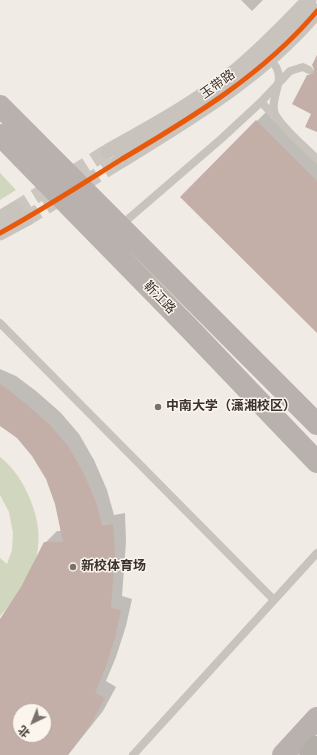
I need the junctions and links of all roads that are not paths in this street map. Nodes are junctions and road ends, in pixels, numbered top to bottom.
1 (309, 0) edge
2 (317, 10) edge
3 (268, 57) junction
4 (279, 82) junction
5 (261, 102) junction
6 (0, 106) edge
7 (287, 128) junction
8 (0, 135) edge
9 (113, 156) tunnel mouth
10 (317, 159) edge
11 (0, 218) edge
12 (120, 227) junction
13 (0, 233) edge
14 (0, 323) edge
15 (317, 424) edge
16 (317, 462) edge
17 (317, 553) edge
18 (274, 600) junction
19 (317, 718) edge
20 (317, 747) edge
21 (133, 755) edge
22 (283, 755) edge
23 (310, 755) edge

1 - 3 street
2 - 3 street
3 - 4 lane
3 - 4 lane
3 - 9 street
4 - 5 lane
4 - 7 lane
5 - 7 lane
5 - 12 lane
6 - 12 main road, 靳江路
7 - 10 lane
8 - 16 main road, 靳江路
11 - 13 street
12 - 15 main road, 靳江路
14 - 18 lane
17 - 18 lane
18 - 21 lane
19 - 22 main road
20 - 23 highway

